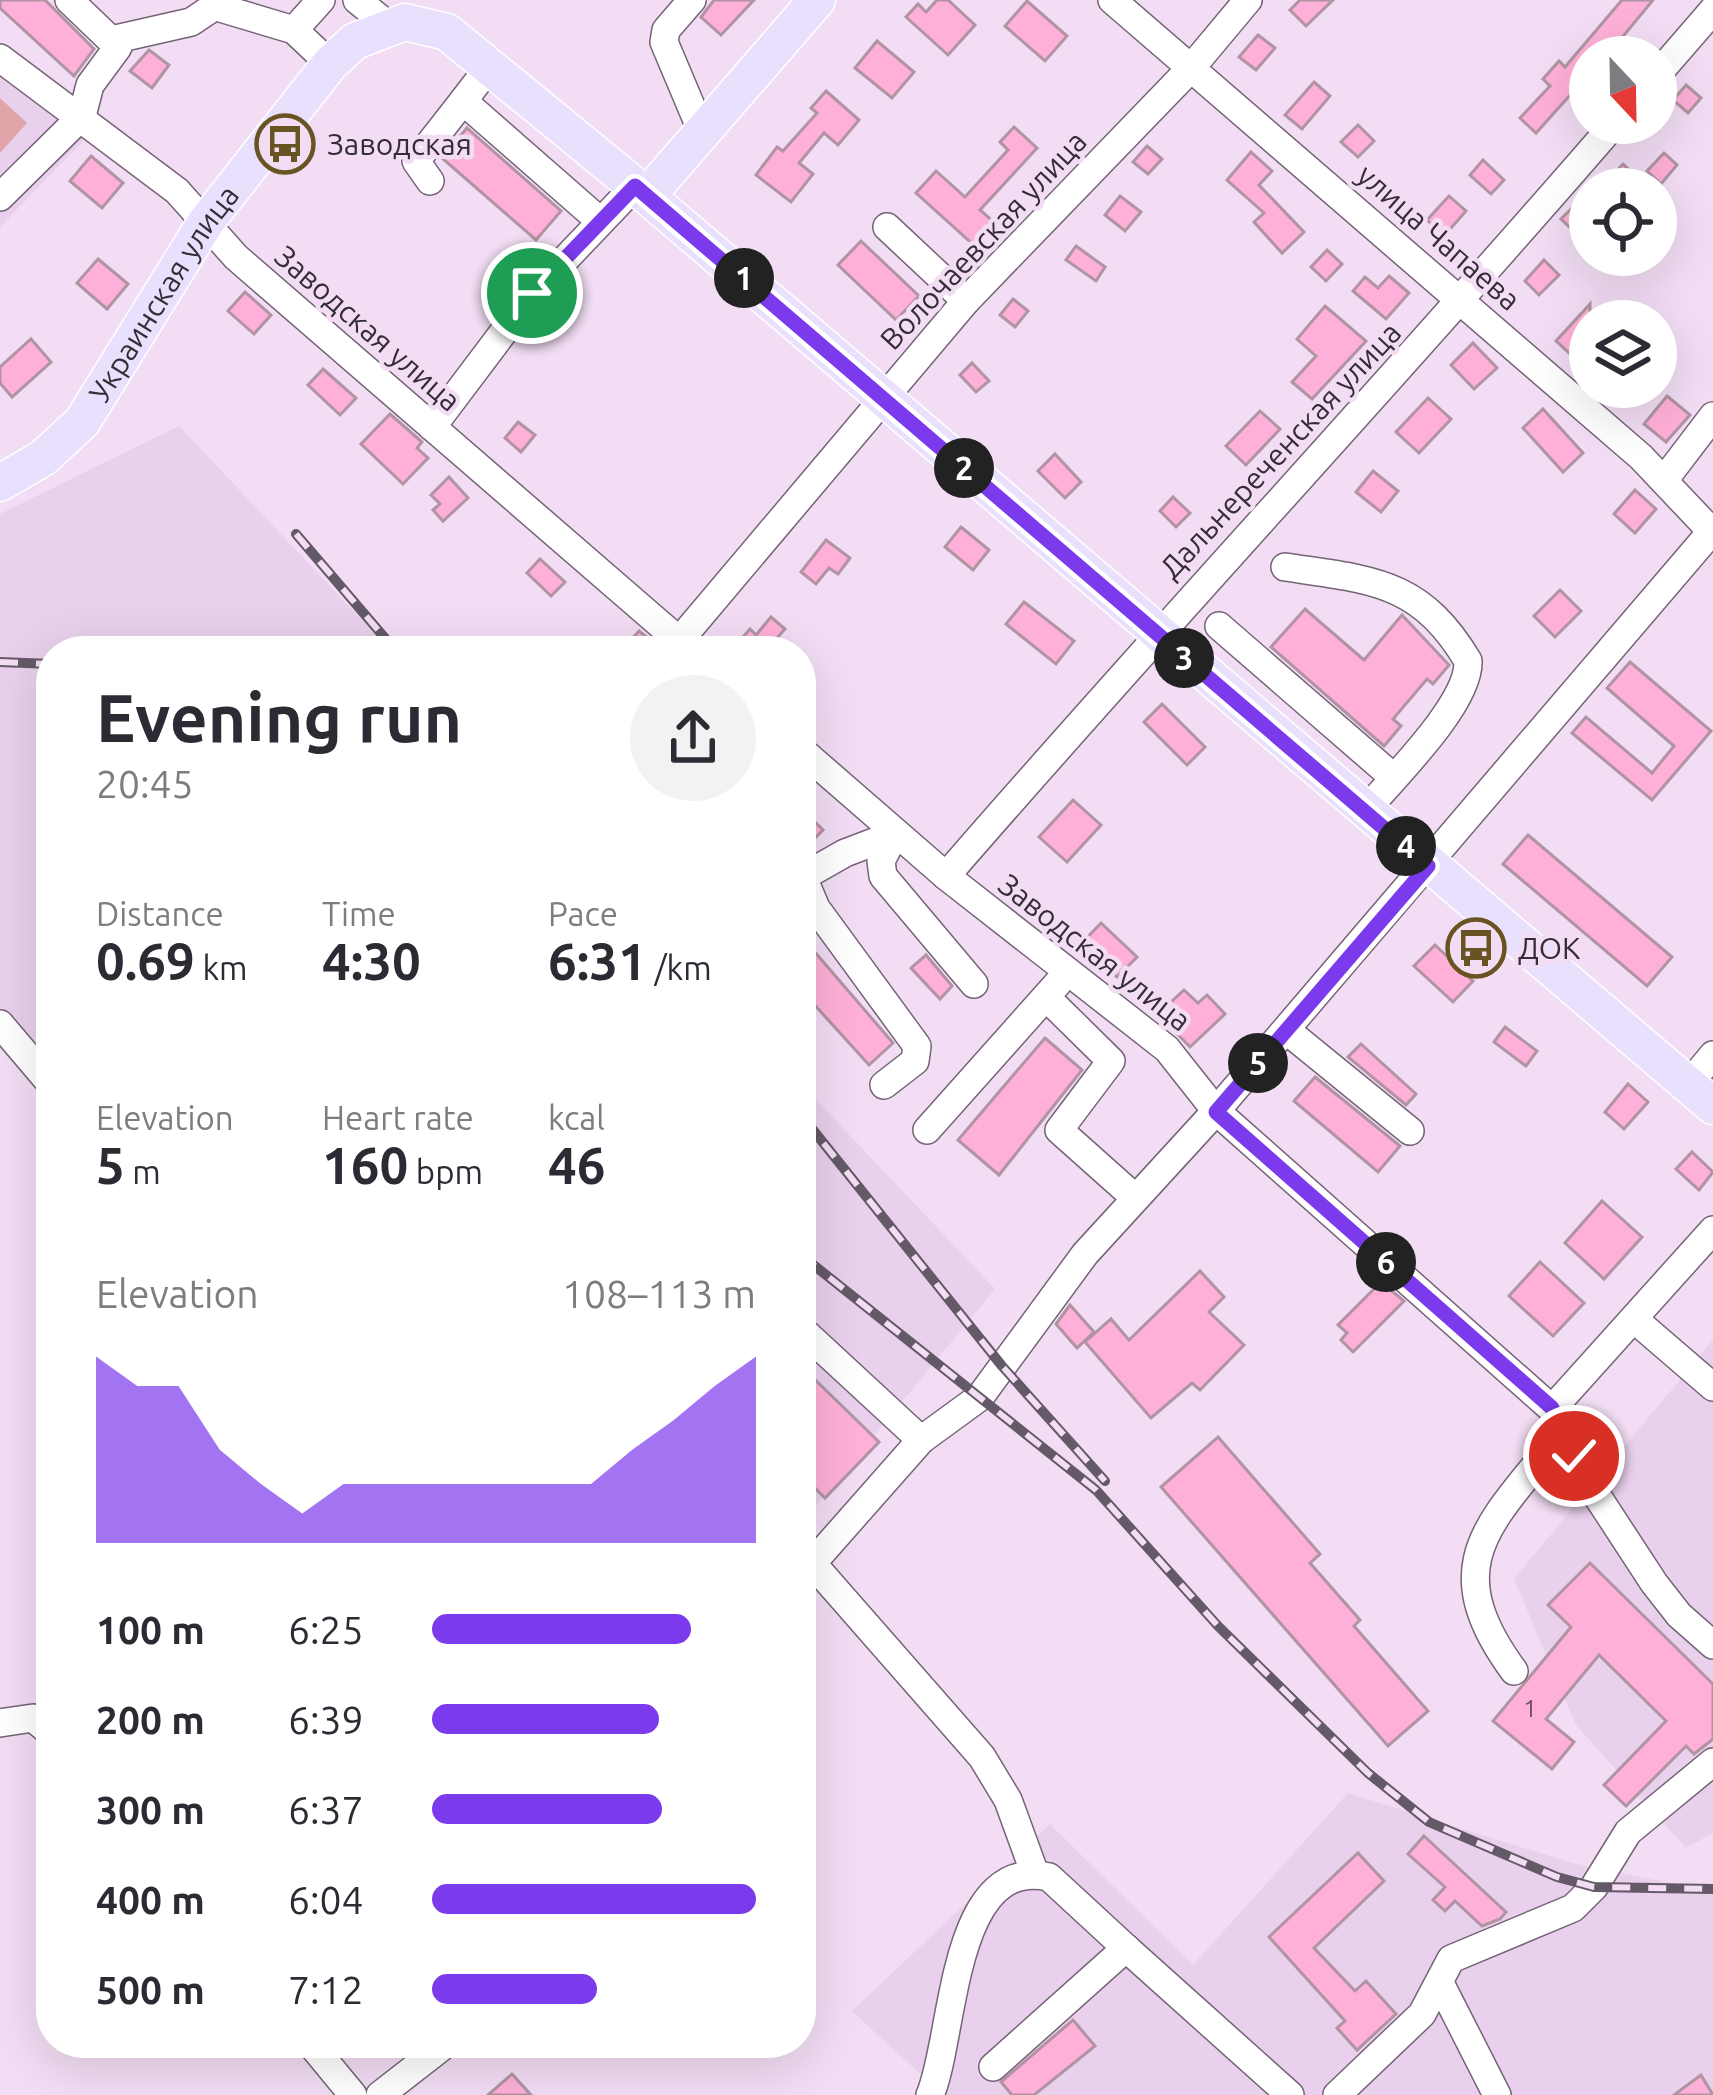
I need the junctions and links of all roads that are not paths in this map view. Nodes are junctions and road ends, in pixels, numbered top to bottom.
1 (69, 0) edge
2 (320, 0) edge
3 (357, 0) edge
4 (692, 0) edge
5 (817, 0) edge
6 (1112, 0) edge
7 (1248, 0) edge
8 (220, 4) edge
9 (1713, 10) edge
10 (405, 16) edge
11 (294, 30) junction
12 (116, 39) junction
13 (1677, 52) edge
14 (0, 58) edge
15 (330, 64) junction
16 (490, 66) junction
17 (1192, 67) junction
18 (464, 101) junction
19 (82, 116) junction
20 (702, 132) junction
21 (1598, 144) edge
22 (430, 181) dead end
23 (641, 191) junction
24 (0, 197) edge
25 (600, 221) junction
26 (206, 222) junction
27 (887, 227) dead end
28 (1462, 300) junction
29 (966, 301) junction
30 (884, 398) junction
31 (1713, 416) edge
32 (432, 427) junction
33 (1665, 479) junction
34 (0, 483) edge
35 (1713, 488) edge
36 (1706, 526) edge
37 (1285, 567) dead end
38 (1219, 626) dead end
39 (1155, 634) junction
40 (673, 636) edge
41 (693, 636) edge
42 (816, 762) edge
43 (1393, 777) junction
44 (1365, 811) junction
45 (896, 834) junction
46 (1428, 866) junction
47 (816, 870) edge
48 (946, 876) junction
49 (816, 908) edge
50 (1068, 971) junction
51 (974, 984) dead end
52 (1046, 997) junction
53 (0, 1024) edge
54 (1286, 1030) junction
55 (1713, 1055) edge
56 (36, 1066) edge
57 (884, 1085) dead end
58 (1701, 1095) edge
59 (1216, 1112) junction
60 (927, 1130) dead end
61 (1410, 1131) dead end
62 (1133, 1196) junction
63 (1713, 1229) edge
64 (1634, 1319) junction
65 (816, 1343) edge
66 (1713, 1387) edge
67 (1557, 1420) junction
68 (921, 1440) junction
69 (816, 1560) edge
70 (816, 1580) edge
71 (1713, 1645) edge
72 (1514, 1671) dead end
73 (36, 1720) edge
74 (0, 1723) edge
75 (1713, 1762) edge
76 (1035, 1874) junction
77 (1126, 1948) junction
78 (1440, 1983) junction
79 (322, 2058) edge
80 (428, 2058) edge
81 (993, 2068) dead end
82 (353, 2095) edge
83 (380, 2095) edge
84 (930, 2095) edge
85 (1290, 2095) edge
86 (1337, 2095) edge
87 (1497, 2095) edge

1 - 12 street
2 - 11 street
3 - 10 street
4 - 20 street
5 - 20 main road
6 - 17 street, улица Чапаева
7 - 17 street, Волочаевская улица
8 - 11 street
8 - 12 street
9 - 13 street
10 - 15 main road, Украинская улица
10 - 16 main road
11 - 15 street
12 - 19 street
14 - 19 street, Заводская улица
15 - 26 main road, Украинская улица
16 - 18 street
16 - 23 main road
17 - 28 street, улица Чапаева
17 - 29 street, Волочаевская улица
18 - 22 street
18 - 25 street
19 - 24 street
19 - 26 street, Заводская улица
20 - 23 main road
21 - 28 street, Дальнереченская улица
23 - 25 street
23 - 30 main road
25 - 32 street
26 - 32 street, Заводская улица
26 - 34 main road, Украинская улица
27 - 29 street
28 - 33 street, улица Чапаева
28 - 39 street, Дальнереченская улица
29 - 30 street, Волочаевская улица
30 - 39 main road
30 - 41 street, Волочаевская улица
31 - 33 street
32 - 40 street, Заводская улица
33 - 36 street, улица Чапаева
35 - 36 street
36 - 46 street
37 - 43 street
38 - 43 street
39 - 44 main road
39 - 48 street, Дальнереченская улица
42 - 45 street, Заводская улица
43 - 44 street
44 - 46 main road
45 - 47 street
45 - 48 street, Заводская улица
45 - 51 street
46 - 54 street
46 - 58 main road
48 - 50 street, Заводская улица
49 - 57 street
50 - 52 street
50 - 59 street, Заводская улица
52 - 60 street
52 - 62 street
53 - 56 street
54 - 59 street
54 - 61 street
55 - 58 street
59 - 62 street
59 - 67 street, Заводская улица
62 - 68 street
63 - 64 street
64 - 66 street
64 - 67 street
65 - 68 street
67 - 71 street, Заводская улица
67 - 72 street
68 - 69 street
70 - 76 street
73 - 74 street
75 - 78 street
76 - 77 street
76 - 84 street
77 - 81 street
77 - 85 street
78 - 86 street
78 - 87 street
79 - 82 street
80 - 83 street

